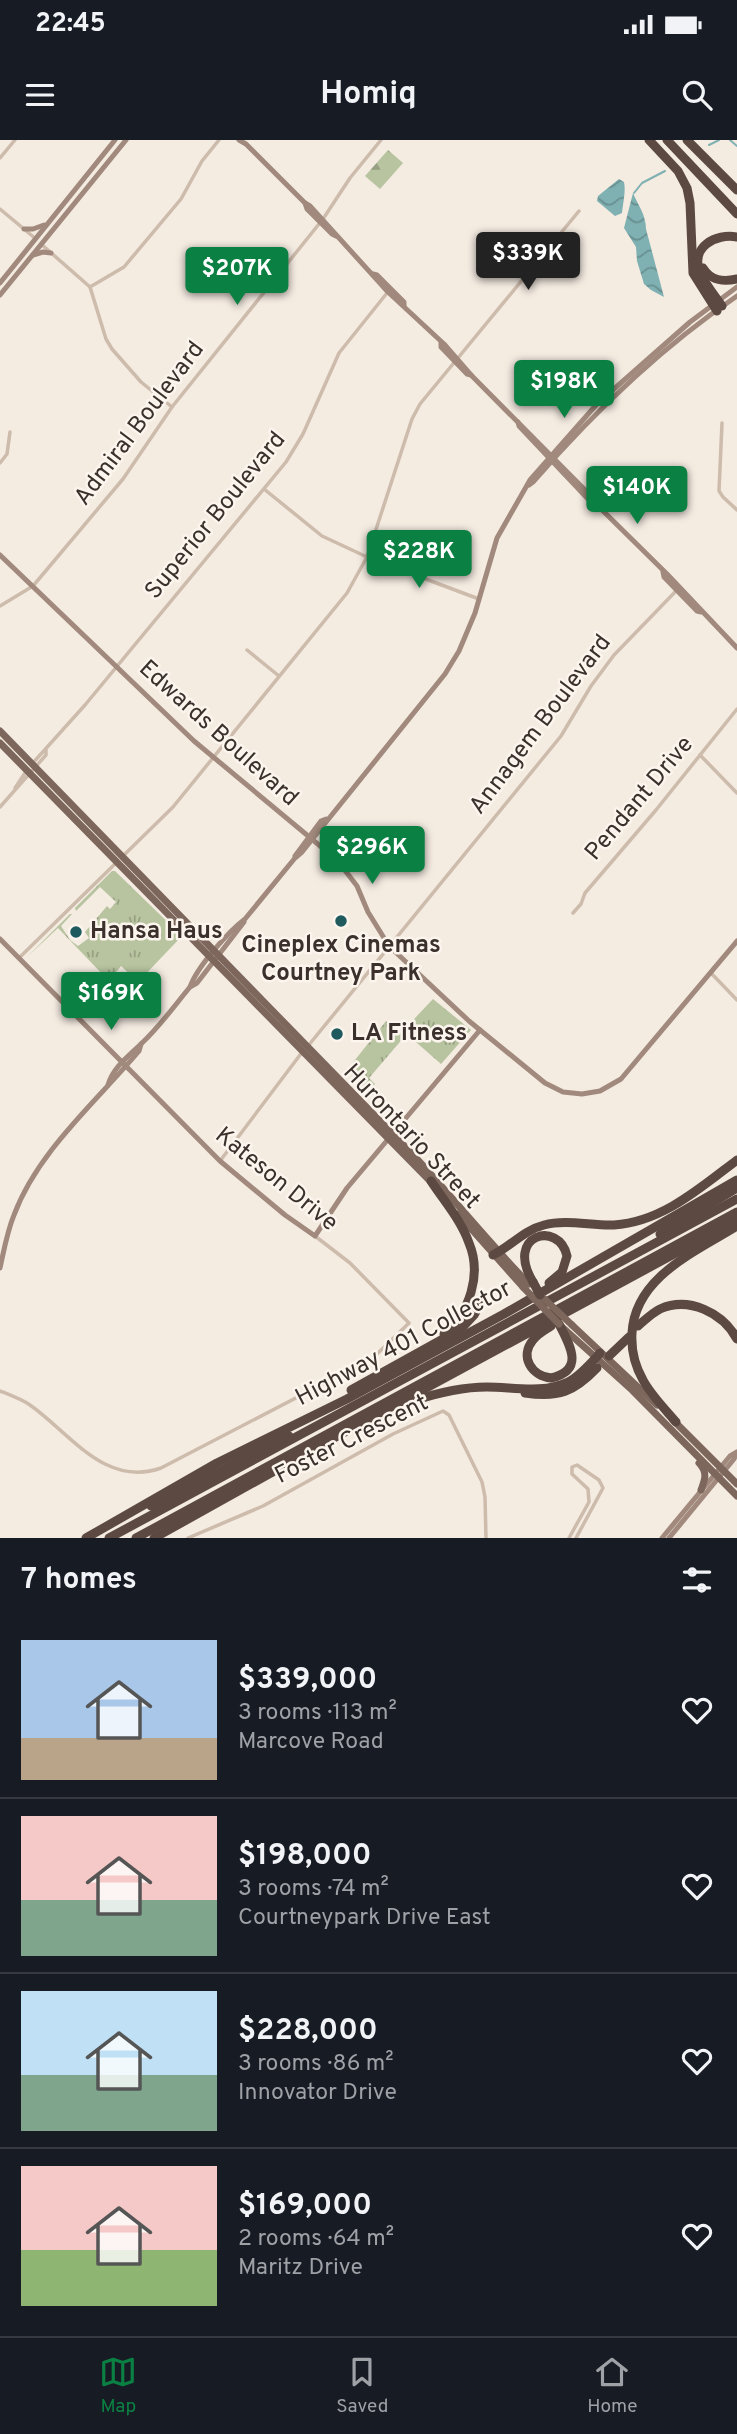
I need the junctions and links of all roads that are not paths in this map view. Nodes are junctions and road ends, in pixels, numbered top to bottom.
1 (15, 140) edge
2 (116, 140) edge
3 (126, 140) edge
4 (219, 140) edge
5 (239, 140) edge
6 (381, 140) edge
7 (649, 140) edge
8 (661, 140) edge
9 (667, 140) edge
10 (687, 140) edge
11 (246, 142) edge
12 (0, 158) edge
13 (689, 162) junction
14 (737, 191) edge
15 (0, 209) edge
16 (579, 211) dead end
17 (737, 214) edge
18 (322, 221) junction
19 (46, 224) junction
20 (24, 229) junction
21 (737, 237) edge
22 (35, 238) junction
23 (40, 243) junction
24 (702, 249) junction
25 (51, 253) junction
26 (30, 256) junction
27 (14, 271) junction
28 (737, 279) edge
29 (0, 283) edge
30 (90, 287) junction
31 (737, 287) edge
32 (389, 290) junction
33 (1, 291) edge
34 (737, 296) edge
35 (717, 306) junction
36 (456, 360) junction
37 (172, 407) junction
38 (722, 422) dead end
39 (10, 432) dead end
40 (552, 457) junction
41 (0, 463) edge
42 (264, 489) junction
43 (737, 510) edge
44 (0, 555) edge
45 (367, 557) junction
46 (33, 586) junction
47 (679, 589) junction
48 (479, 598) junction
49 (0, 606) edge
50 (737, 648) edge
51 (247, 650) dead end
52 (116, 666) junction
53 (279, 676) junction
54 (737, 709) edge
55 (0, 732) edge
56 (0, 743) edge
57 (700, 755) junction
58 (214, 758) junction
59 (31, 769) junction
60 (737, 793) edge
61 (0, 807) edge
62 (310, 839) junction
63 (120, 859) junction
64 (573, 913) dead end
65 (0, 939) edge
66 (737, 941) edge
67 (389, 946) junction
68 (214, 957) junction
69 (19, 958) junction
70 (711, 972) junction
71 (737, 1000) edge
72 (480, 1030) junction
73 (305, 1049) junction
74 (124, 1064) junction
75 (390, 1136) junction
76 (220, 1161) junction
77 (737, 1163) edge
78 (737, 1180) edge
79 (431, 1181) junction
80 (737, 1188) edge
81 (737, 1199) edge
82 (737, 1212) edge
83 (737, 1220) edge
84 (737, 1226) edge
85 (314, 1236) junction
86 (496, 1254) junction
87 (0, 1268) edge
88 (528, 1284) junction
89 (567, 1290) junction
90 (540, 1295) joint
91 (483, 1299) dead end
92 (578, 1306) junction
93 (503, 1314) junction
94 (638, 1326) dead end
95 (565, 1327) junction
96 (629, 1337) dead end
97 (737, 1338) edge
98 (417, 1353) junction
99 (600, 1359) junction
100 (0, 1391) edge
101 (326, 1422) junction
102 (676, 1422) junction
103 (363, 1423) junction
104 (292, 1425) junction
105 (683, 1440) junction
106 (737, 1452) edge
107 (720, 1472) junction
108 (737, 1484) edge
109 (701, 1490) junction
110 (737, 1496) edge
111 (589, 1502) junction
112 (594, 1505) junction
113 (573, 1537) edge
114 (87, 1538) edge
115 (108, 1538) edge
116 (136, 1538) edge
117 (154, 1538) edge
118 (188, 1538) edge
119 (486, 1538) edge
120 (662, 1538) edge
121 (669, 1538) edge

1 - 12 street
2 - 19 main road
3 - 23 main road
4 - 30 street
5 - 11 main road
6 - 18 street, Admiral Boulevard
7 - 35 highway
8 - 13 highway
9 - 13 highway
10 - 14 highway
11 - 18 main road
13 - 17 highway
15 - 20 street
16 - 36 street
18 - 32 main road
18 - 37 street, Admiral Boulevard
19 - 20 main road
19 - 22 main road
20 - 22 street
21 - 24 highway
22 - 23 street
22 - 27 main road
23 - 25 street
23 - 26 main road
24 - 28 highway
24 - 35 highway
25 - 26 main road
25 - 30 street
26 - 27 main road
27 - 29 main road
27 - 33 main road
30 - 37 street
31 - 35 main road
32 - 36 main road
32 - 42 street, Superior Boulevard
34 - 35 main road
35 - 40 main road
36 - 40 main road
36 - 45 street
37 - 46 street, Admiral Boulevard
38 - 43 street
39 - 41 street
40 - 47 main road
40 - 48 main road
42 - 45 street
42 - 52 street, Superior Boulevard
44 - 46 main road, Edwards Boulevard
45 - 48 street
45 - 53 street
46 - 49 street, Admiral Boulevard
46 - 52 main road, Edwards Boulevard
47 - 50 main road
47 - 67 street, Annagem Boulevard
48 - 62 main road
51 - 53 street
52 - 58 main road, Edwards Boulevard
52 - 59 street, Superior Boulevard
53 - 58 street
54 - 57 street, Pendant Drive
55 - 59 main road, Hurontario Street
56 - 59 main road, Hurontario Street
57 - 60 street
57 - 64 street, Pendant Drive
58 - 62 main road, Edwards Boulevard
58 - 63 street
59 - 61 street, Superior Boulevard
59 - 63 main road, Hurontario Street
62 - 67 main road, Edwards Boulevard
62 - 68 main road
63 - 68 main road, Hurontario Street
63 - 69 street
65 - 69 main road, Kateson Drive
66 - 70 main road, Edwards Boulevard
67 - 72 main road, Edwards Boulevard
67 - 73 street, Annagem Boulevard
68 - 73 main road, Hurontario Street
68 - 74 main road
69 - 74 main road, Kateson Drive
70 - 71 street
70 - 72 main road, Edwards Boulevard
72 - 75 main road
73 - 75 main road, Hurontario Street
73 - 76 street, Annagem Boulevard
74 - 76 main road, Kateson Drive
74 - 87 main road
75 - 79 main road, Hurontario Street
75 - 85 main road
75 - 86 main road, Hurontario Street
76 - 85 main road, Kateson Drive
77 - 86 highway
78 - 93 highway, Highway 401 Collector
79 - 86 main road, Hurontario Street
79 - 98 highway
80 - 89 highway
81 - 89 highway
82 - 116 highway
83 - 92 highway, Highway 401 Collector
84 - 102 highway
85 - 100 street, Kateson Drive
86 - 88 main road, Hurontario Street
88 - 90 highway, bridge
88 - 93 highway
88 - 95 main road, Hurontario Street, bridge
89 - 101 highway
90 - 95 main road, Hurontario Street, bridge
91 - 98 highway
92 - 95 highway
92 - 103 highway, Highway 401 Collector
93 - 104 highway, Highway 401 Collector
94 - 97 highway
95 - 99 main road, Hurontario Street
96 - 99 highway
98 - 104 highway
99 - 102 main road, Hurontario Street
99 - 103 highway
99 - 105 main road, Hurontario Street
101 - 114 highway
101 - 115 highway
102 - 107 main road, Hurontario Street
103 - 117 highway, Highway 401 Collector
104 - 114 highway, Highway 401 Collector
105 - 107 main road, Hurontario Street
105 - 109 main road
106 - 107 main road
107 - 108 main road, Hurontario Street
107 - 109 main road
107 - 110 main road, Hurontario Street
107 - 121 main road
109 - 120 main road
111 - 112 street
111 - 112 street
111 - 113 street
112 - 113 street
118 - 119 street, Foster Crescent

